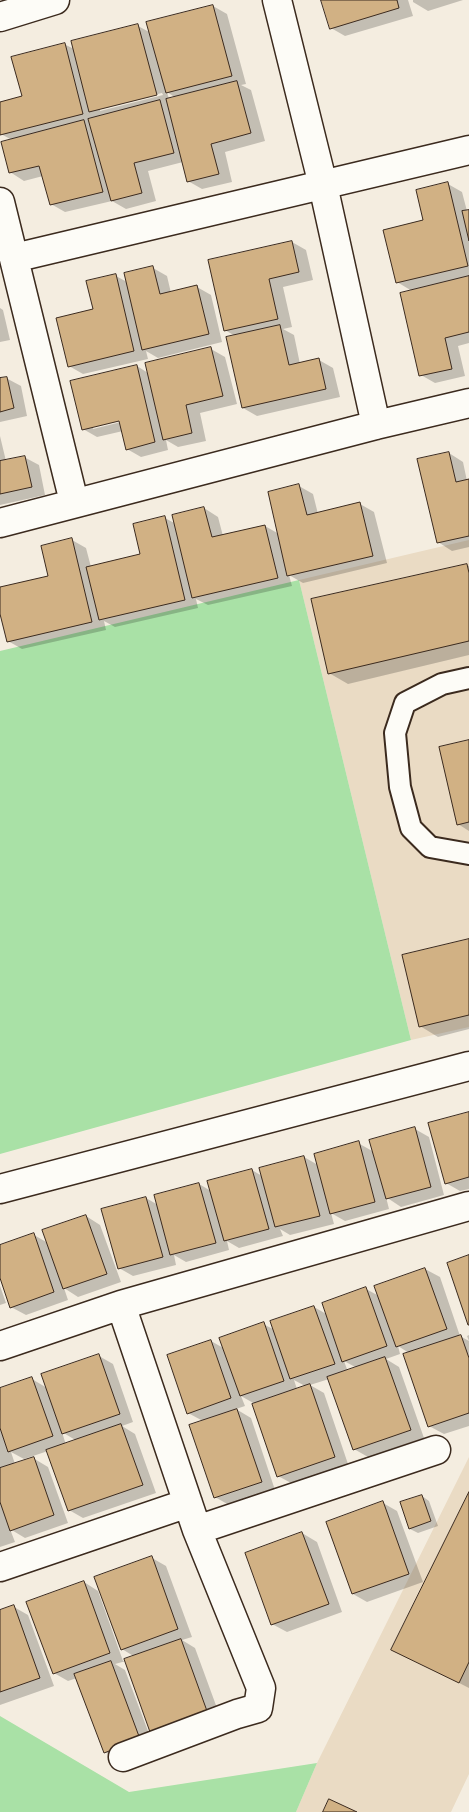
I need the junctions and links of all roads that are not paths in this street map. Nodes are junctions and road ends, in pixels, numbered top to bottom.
1 (55, 0) edge
2 (277, 0) edge
3 (0, 17) edge
4 (469, 150) edge
5 (323, 185) junction
6 (0, 202) edge
7 (14, 258) junction
8 (469, 404) edge
9 (376, 425) junction
10 (74, 502) junction
11 (0, 522) edge
12 (469, 678) edge
13 (469, 854) edge
14 (469, 1066) edge
15 (0, 1189) edge
16 (469, 1206) edge
17 (121, 1305) junction
18 (0, 1346) edge
19 (436, 1450) dead end
20 (188, 1503) junction
21 (197, 1530) junction
22 (0, 1567) edge
23 (123, 1758) dead end

1 - 3 street
2 - 5 street
4 - 5 street
5 - 7 street
5 - 9 street
6 - 7 street
7 - 10 street
8 - 9 street
9 - 10 street
10 - 11 street
12 - 13 lane
14 - 15 street
16 - 17 street
17 - 18 street
17 - 20 street
19 - 21 street
20 - 21 street
20 - 22 street
21 - 23 street

